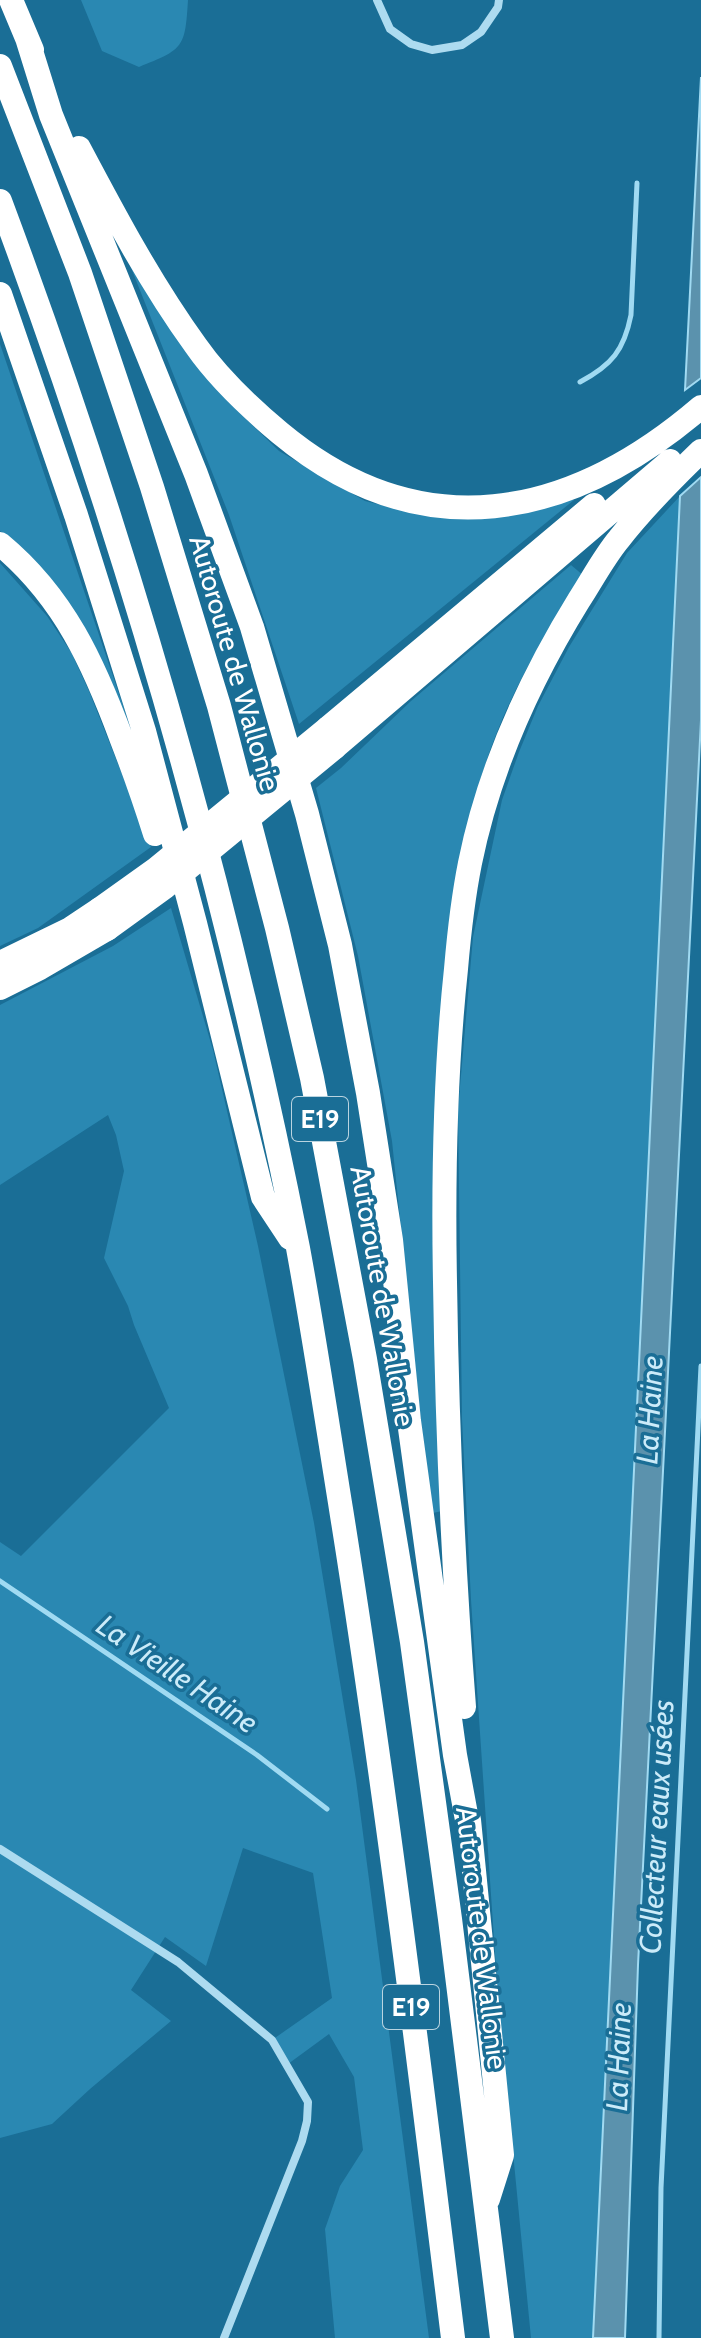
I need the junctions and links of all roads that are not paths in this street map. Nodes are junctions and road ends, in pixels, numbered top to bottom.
1 (11, 0) edge
2 (377, 0) edge
3 (499, 0) edge
4 (27, 38) junction
5 (0, 66) edge
6 (0, 201) edge
7 (0, 294) edge
8 (701, 407) edge
9 (677, 427) junction
10 (701, 435) edge
11 (701, 451) edge
12 (0, 544) edge
13 (331, 738) junction
14 (103, 919) junction
15 (0, 963) edge
16 (0, 988) edge
17 (219, 1017) junction
18 (298, 1250) junction
19 (470, 1836) junction
20 (0, 1849) edge
21 (485, 2207) junction
22 (224, 2338) edge
23 (453, 2338) edge
24 (502, 2338) edge

1 - 4 highway
2 - 3 street
4 - 9 highway
4 - 19 highway
5 - 21 highway, Autoroute de Wallonie / E19
6 - 18 highway, E19
7 - 17 highway
8 - 9 highway
9 - 13 highway
10 - 13 highway
11 - 19 highway
12 - 17 highway
13 - 14 highway, bridge
14 - 15 highway
14 - 16 highway
17 - 18 highway
18 - 23 highway, E19
19 - 21 highway
20 - 22 street
21 - 24 highway, Autoroute de Wallonie / E19

